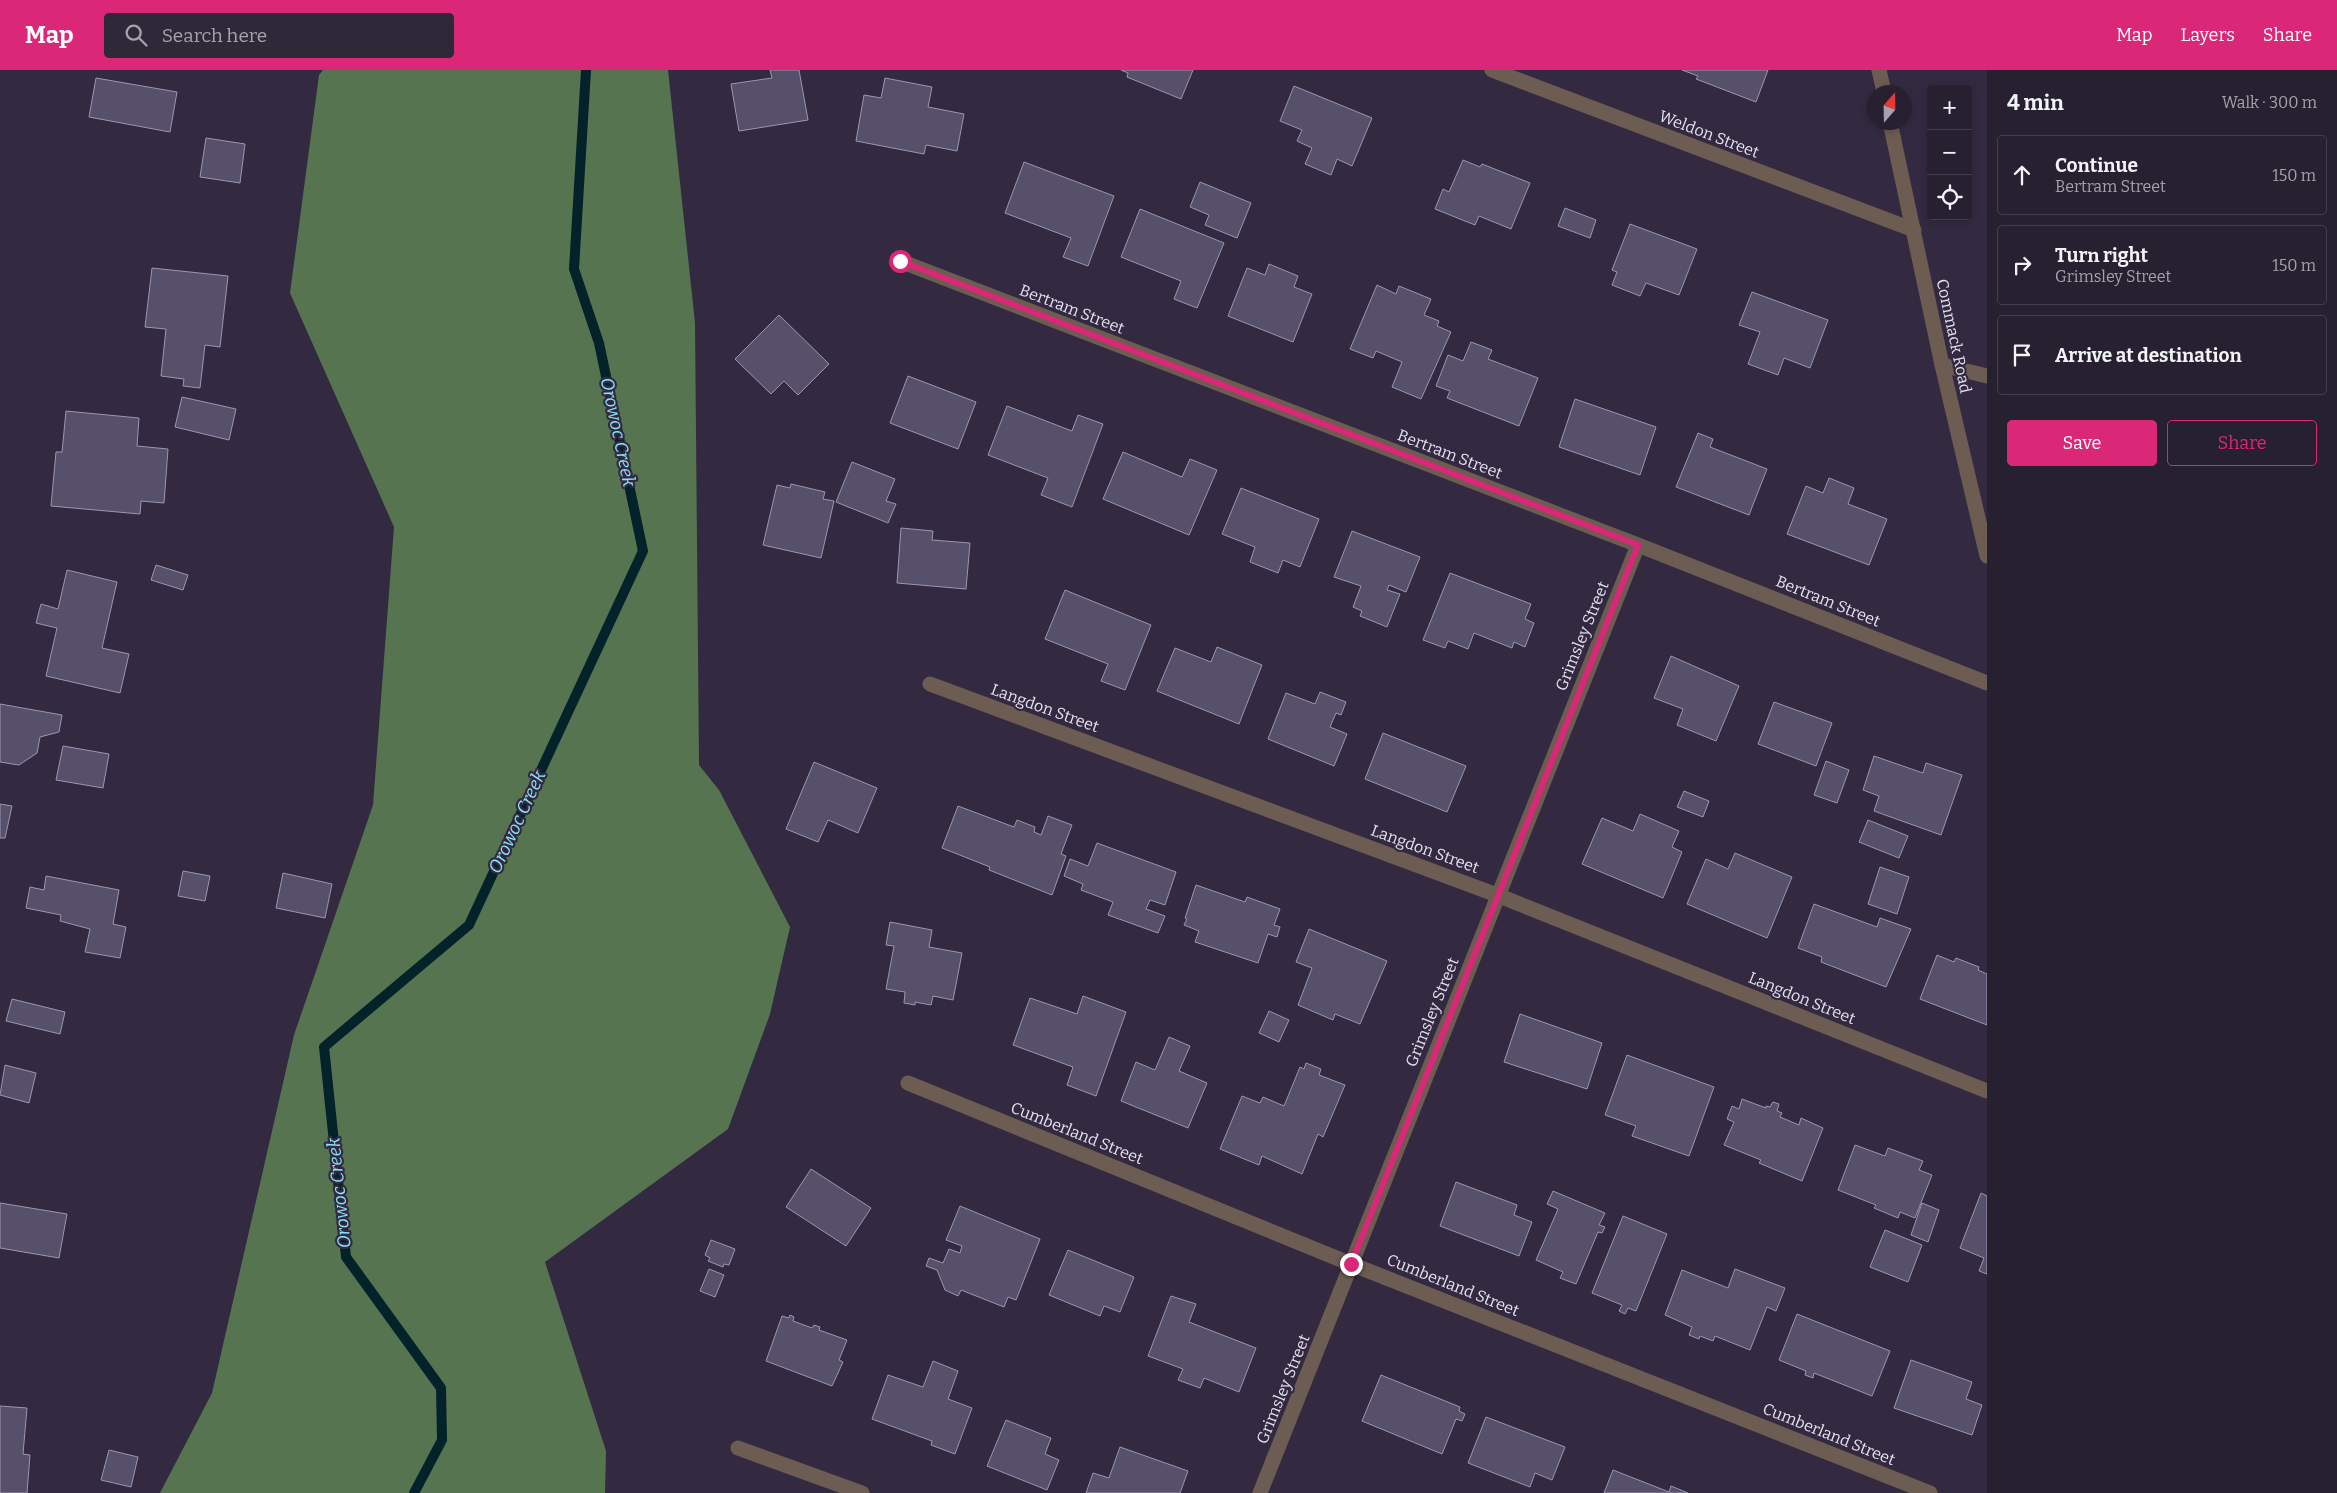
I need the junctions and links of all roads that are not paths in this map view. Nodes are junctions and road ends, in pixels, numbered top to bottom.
1 (1492, 70) edge
2 (1879, 70) edge
3 (1882, 85) edge
4 (1892, 130) edge
5 (1914, 230) junction
6 (900, 261) dead end
7 (1942, 365) junction
8 (1987, 376) edge
9 (1638, 545) junction
10 (1987, 556) edge
11 (1987, 683) edge
12 (930, 684) dead end
13 (1497, 895) junction
14 (908, 1083) dead end
15 (1987, 1091) edge
16 (1351, 1264) junction
17 (738, 1448) dead end
18 (862, 1493) edge
19 (1260, 1493) edge
20 (1930, 1493) edge

1 - 5 street, Weldon Street
2 - 3 street
4 - 5 street, Commack Road
5 - 7 street, Commack Road
6 - 9 street, Bertram Street
7 - 8 street
7 - 10 street, Commack Road
9 - 11 street, Bertram Street
9 - 13 street, Grimsley Street
12 - 13 street, Langdon Street
13 - 15 street, Langdon Street
13 - 16 street, Grimsley Street
14 - 16 street, Cumberland Street
16 - 19 street, Grimsley Street
16 - 20 street, Cumberland Street
17 - 18 street

